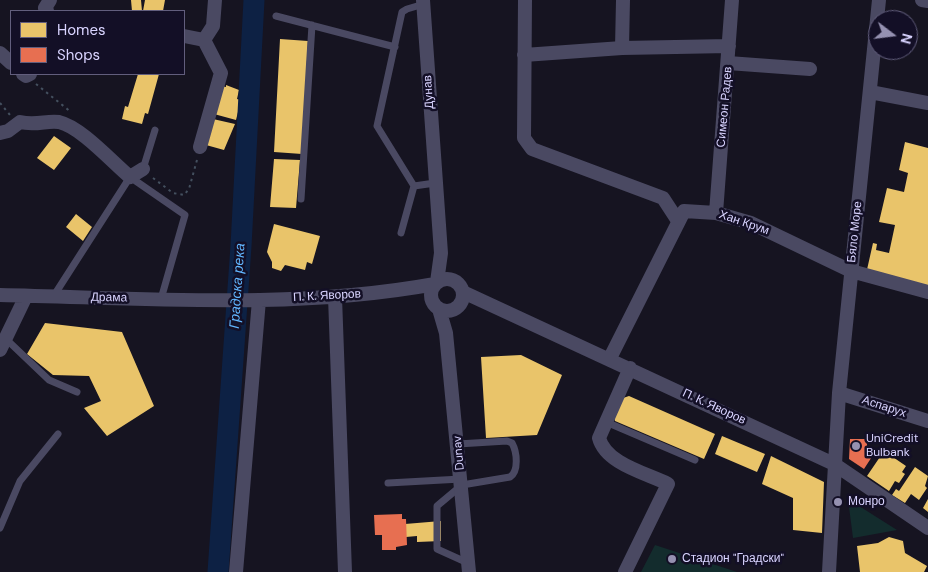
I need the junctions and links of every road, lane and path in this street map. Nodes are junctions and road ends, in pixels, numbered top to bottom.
1 (215, 0) edge
2 (525, 0) edge
3 (623, 0) edge
4 (732, 0) edge
5 (879, 0) edge
6 (922, 0) edge
7 (424, 2) edge
8 (928, 2) edge
9 (276, 16) dead end
10 (312, 26) junction
11 (185, 36) edge
12 (204, 40) junction
13 (729, 46) junction
14 (395, 47) junction
15 (622, 48) junction
16 (0, 53) edge
17 (524, 55) junction
18 (10, 62) edge
19 (728, 63) junction
20 (810, 68) dead end
21 (870, 92) junction
22 (928, 103) edge
23 (155, 130) dead end
24 (0, 133) edge
25 (200, 147) joint
26 (142, 169) junction
27 (130, 177) junction
28 (435, 184) junction
29 (414, 186) junction
30 (301, 198) dead end
31 (716, 213) junction
32 (678, 221) junction
33 (401, 233) dead end
34 (851, 271) junction
35 (441, 282) junction
36 (394, 291) junction
37 (928, 292) edge
38 (0, 295) edge
39 (26, 296) junction
40 (336, 296) junction
41 (53, 297) junction
42 (161, 299) junction
43 (259, 300) junction
44 (218, 301) joint
45 (449, 303) junction
46 (3, 345) edge
47 (610, 358) junction
48 (630, 368) junction
49 (76, 392) dead end
50 (839, 393) junction
51 (928, 421) edge
52 (606, 422) junction
53 (58, 434) dead end
54 (458, 444) junction
55 (694, 460) dead end
56 (834, 464) junction
57 (461, 482) junction
58 (388, 483) dead end
59 (0, 528) edge
60 (928, 528) edge
61 (469, 567) edge
62 (236, 572) edge
63 (345, 572) edge
64 (625, 572) edge
65 (829, 572) edge

1 - 12 street
2 - 17 street
3 - 15 street
4 - 13 street, Симеон Радев
5 - 21 street, Бяло Море
6 - 8 street
7 - 14 lane
7 - 28 street, Дунав
9 - 10 lane
10 - 14 lane
10 - 30 lane
11 - 12 street
12 - 25 street
13 - 15 street
13 - 19 street, Симеон Радев
14 - 29 lane
15 - 17 street
16 - 18 street
17 - 32 street
19 - 20 street
19 - 31 street, Симеон Радев
21 - 22 street
21 - 34 street, Бяло Море
23 - 26 lane
24 - 27 street
25 - 26 path
26 - 27 street
27 - 41 lane
27 - 42 lane
28 - 29 lane
28 - 35 street
29 - 33 lane
31 - 32 street, Хан Крум
31 - 34 street, Хан Крум
32 - 47 street
34 - 37 street, Хан Крум
34 - 50 street, Бяло Море
35 - 36 street, П. К. Яворов
35 - 45 street
35 - 45 street
36 - 40 street, П. К. Яворов
36 - 45 street, П. К. Яворов
38 - 39 street, Драма
39 - 41 street, Драма
39 - 46 street
40 - 43 street, П. К. Яворов
40 - 63 street
41 - 42 street, Драма
42 - 44 street, Драма
43 - 44 street, П. К. Яворов
43 - 62 street
45 - 47 street, П. К. Яворов
45 - 54 street, Dunav
46 - 49 lane
47 - 48 street, П. К. Яворов
48 - 52 street
48 - 56 street, П. К. Яворов
50 - 51 street, Аспарух
50 - 56 street, Бяло Море
52 - 55 lane
52 - 64 street
53 - 59 lane
54 - 57 street, Dunav
54 - 57 lane
56 - 60 street, П. К. Яворов
56 - 65 street, Бяло Море
57 - 58 lane
57 - 61 street, Dunav
57 - 61 lane

